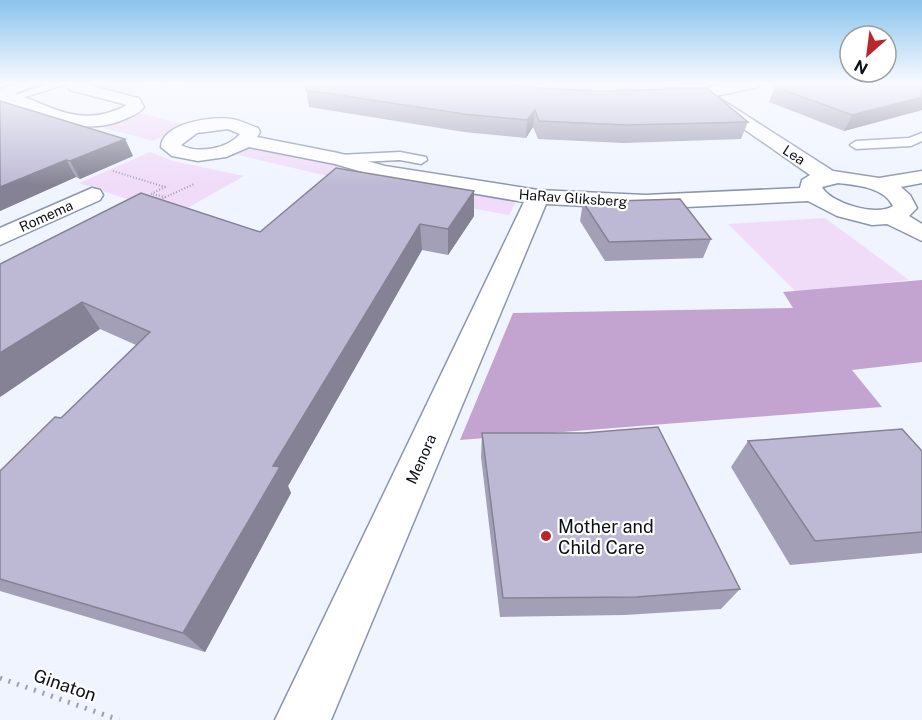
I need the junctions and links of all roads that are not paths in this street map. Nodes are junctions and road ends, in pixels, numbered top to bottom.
1 (68, 118) edge
2 (113, 118) edge
3 (732, 118) edge
4 (246, 141) dead end
5 (918, 142) edge
6 (856, 145) dead end
7 (338, 159) junction
8 (421, 160) dead end
9 (922, 177) edge
10 (877, 185) junction
11 (820, 186) junction
12 (92, 195) dead end
13 (538, 197) junction
14 (892, 216) junction
15 (922, 234) edge
16 (0, 237) edge
17 (303, 720) edge

1 - 2 street
3 - 11 street, Lea
4 - 7 street, HaRav Gliksberg
5 - 6 lane
7 - 8 lane, HaRav Gliksberg
7 - 13 street, HaRav Gliksberg
9 - 10 street
10 - 11 street, HaRav Gliksberg
10 - 14 street
11 - 13 street, HaRav Gliksberg
11 - 14 street, Lea
12 - 16 street, Romema
13 - 17 street, Menora
14 - 15 street

